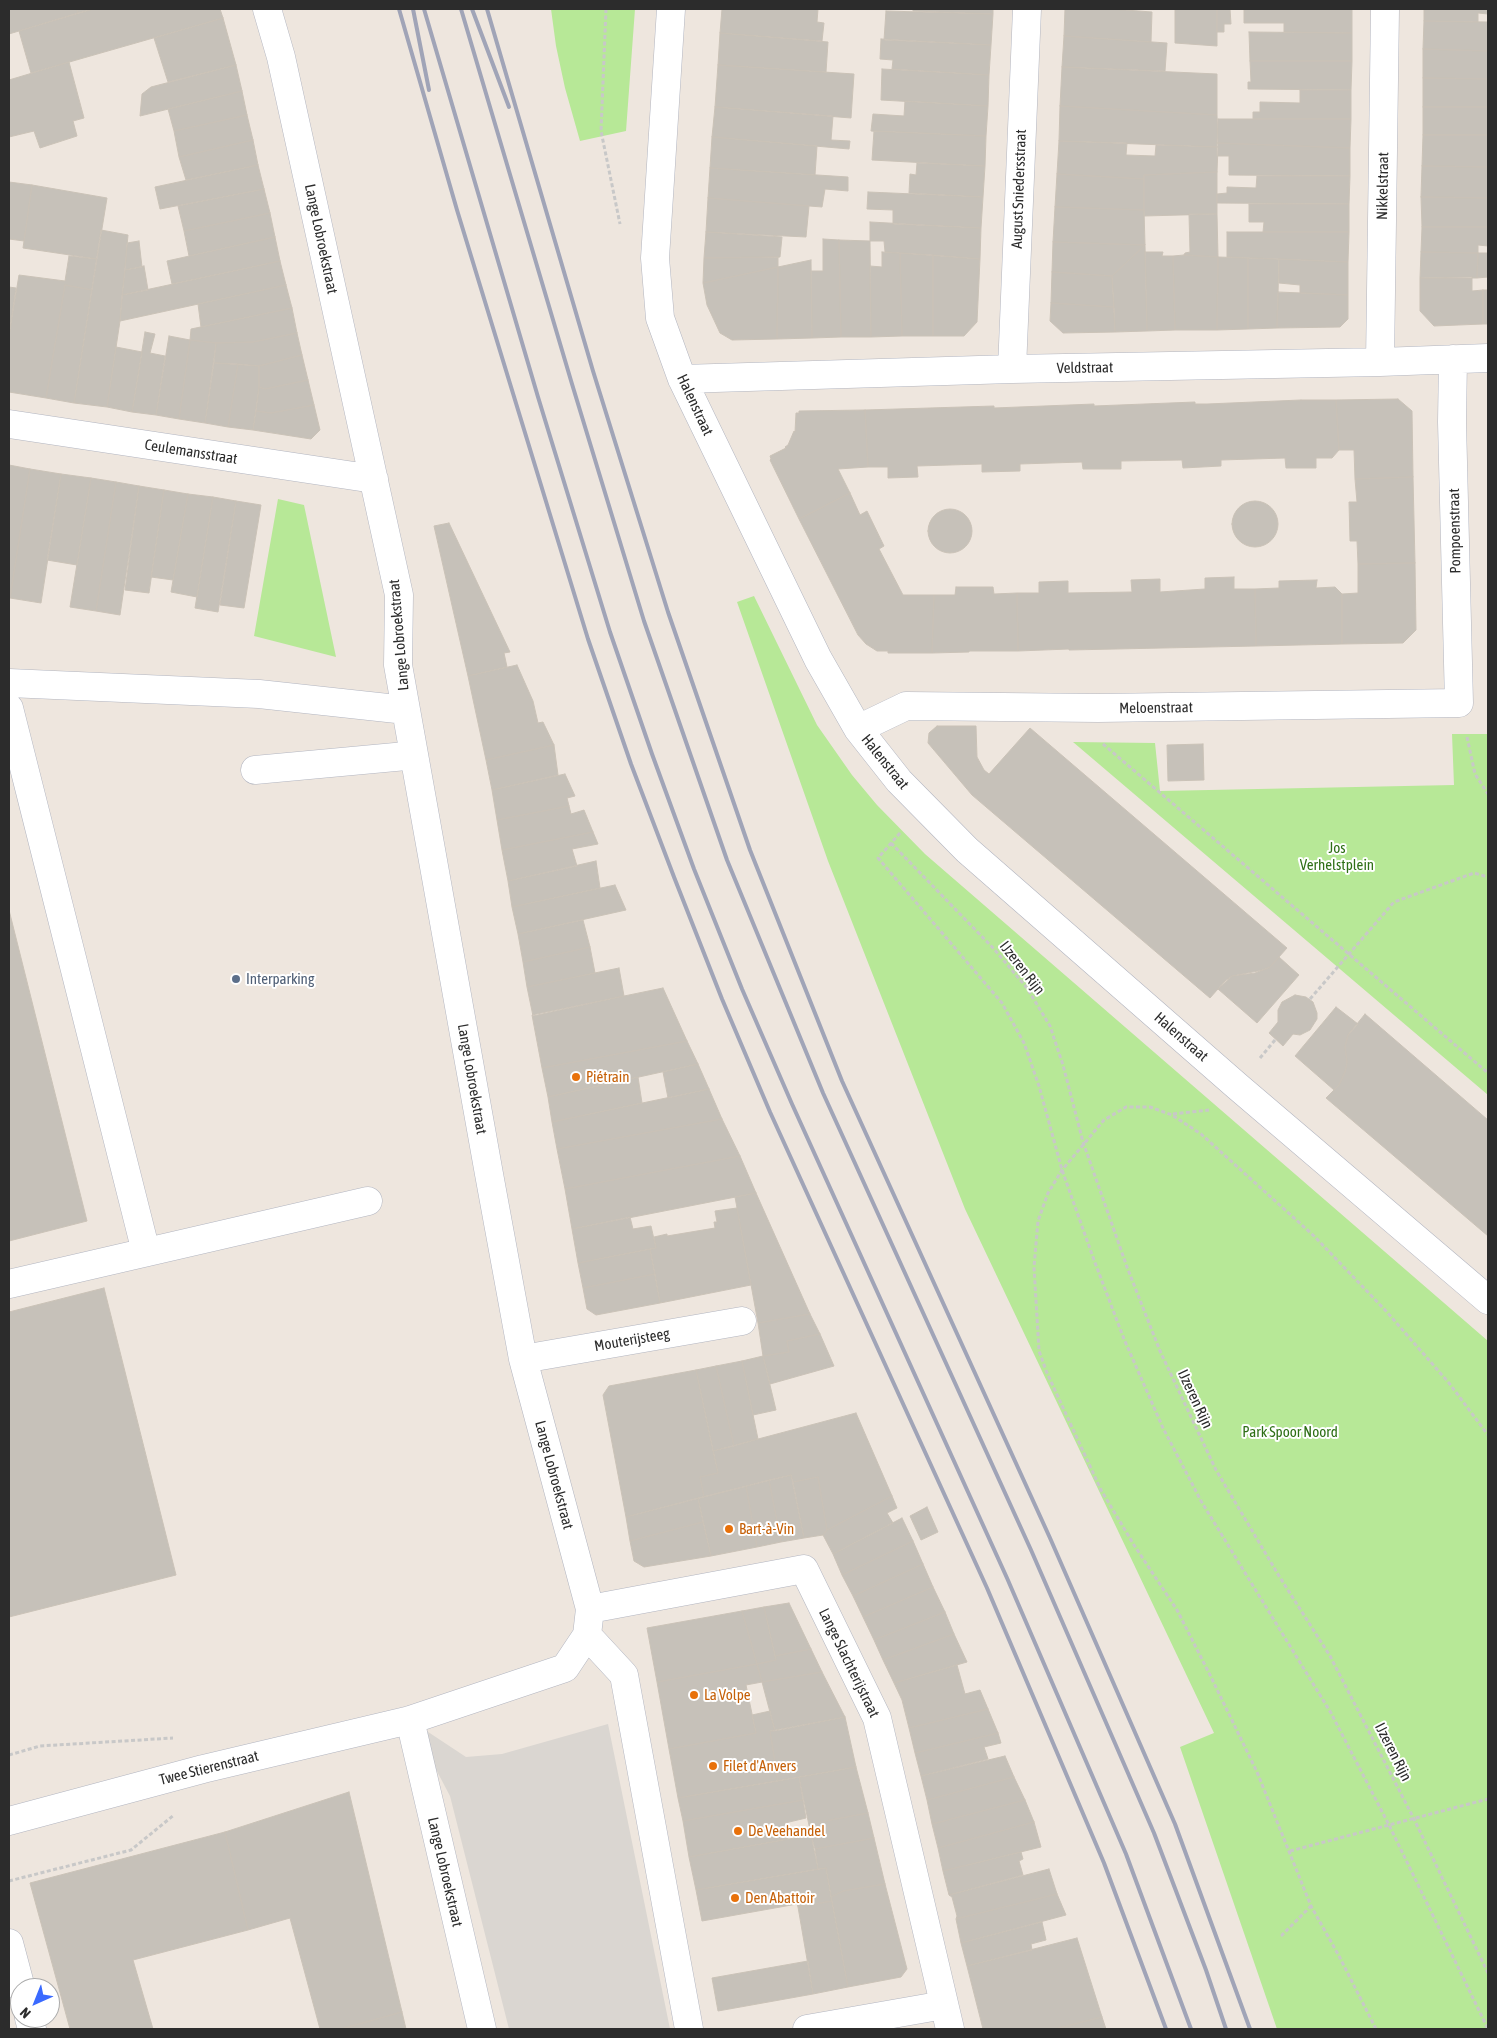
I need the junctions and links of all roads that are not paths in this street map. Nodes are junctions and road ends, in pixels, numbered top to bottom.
1 (267, 9) edge
2 (671, 9) edge
3 (1027, 9) edge
4 (1385, 9) edge
5 (1488, 358) edge
6 (1452, 359) junction
7 (1380, 362) junction
8 (1012, 369) junction
9 (682, 379) junction
10 (9, 424) edge
11 (374, 479) junction
12 (9, 683) edge
13 (1459, 703) joint
14 (9, 708) edge
15 (406, 710) junction
16 (858, 729) junction
17 (406, 756) dead end
18 (255, 770) dead end
19 (368, 1201) dead end
20 (146, 1252) junction
21 (9, 1284) edge
22 (1488, 1300) edge
23 (742, 1320) dead end
24 (523, 1358) junction
25 (589, 1622) junction
26 (410, 1720) junction
27 (9, 1821) edge
28 (9, 1943) edge
29 (18, 1978) edge
30 (947, 2017) edge
31 (482, 2029) edge
32 (689, 2029) edge
33 (807, 2029) edge

1 - 11 street, Lange Lobroekstraat
2 - 9 street, Halenstraat
3 - 8 street, August Sniedersstraat
4 - 7 street, Nikkelstraat
5 - 6 street, Veldstraat
6 - 7 street, Veldstraat
6 - 13 street, Pompoenstraat
7 - 8 street, Veldstraat
8 - 9 street, Veldstraat
9 - 16 street, Halenstraat
10 - 11 street, Ceulemansstraat
11 - 15 street, Lange Lobroekstraat
12 - 15 street
13 - 16 street, Meloenstraat
14 - 20 street
15 - 24 street, Lange Lobroekstraat
16 - 22 street, Halenstraat
17 - 18 street
19 - 20 street
20 - 21 street
23 - 24 street, Mouterijsteeg
24 - 25 street, Lange Lobroekstraat
25 - 26 street
25 - 30 street, Lange Slachterijstraat
25 - 32 street
26 - 27 street, Twee Stierenstraat
26 - 31 street, Lange Lobroekstraat
28 - 29 street
30 - 33 street

